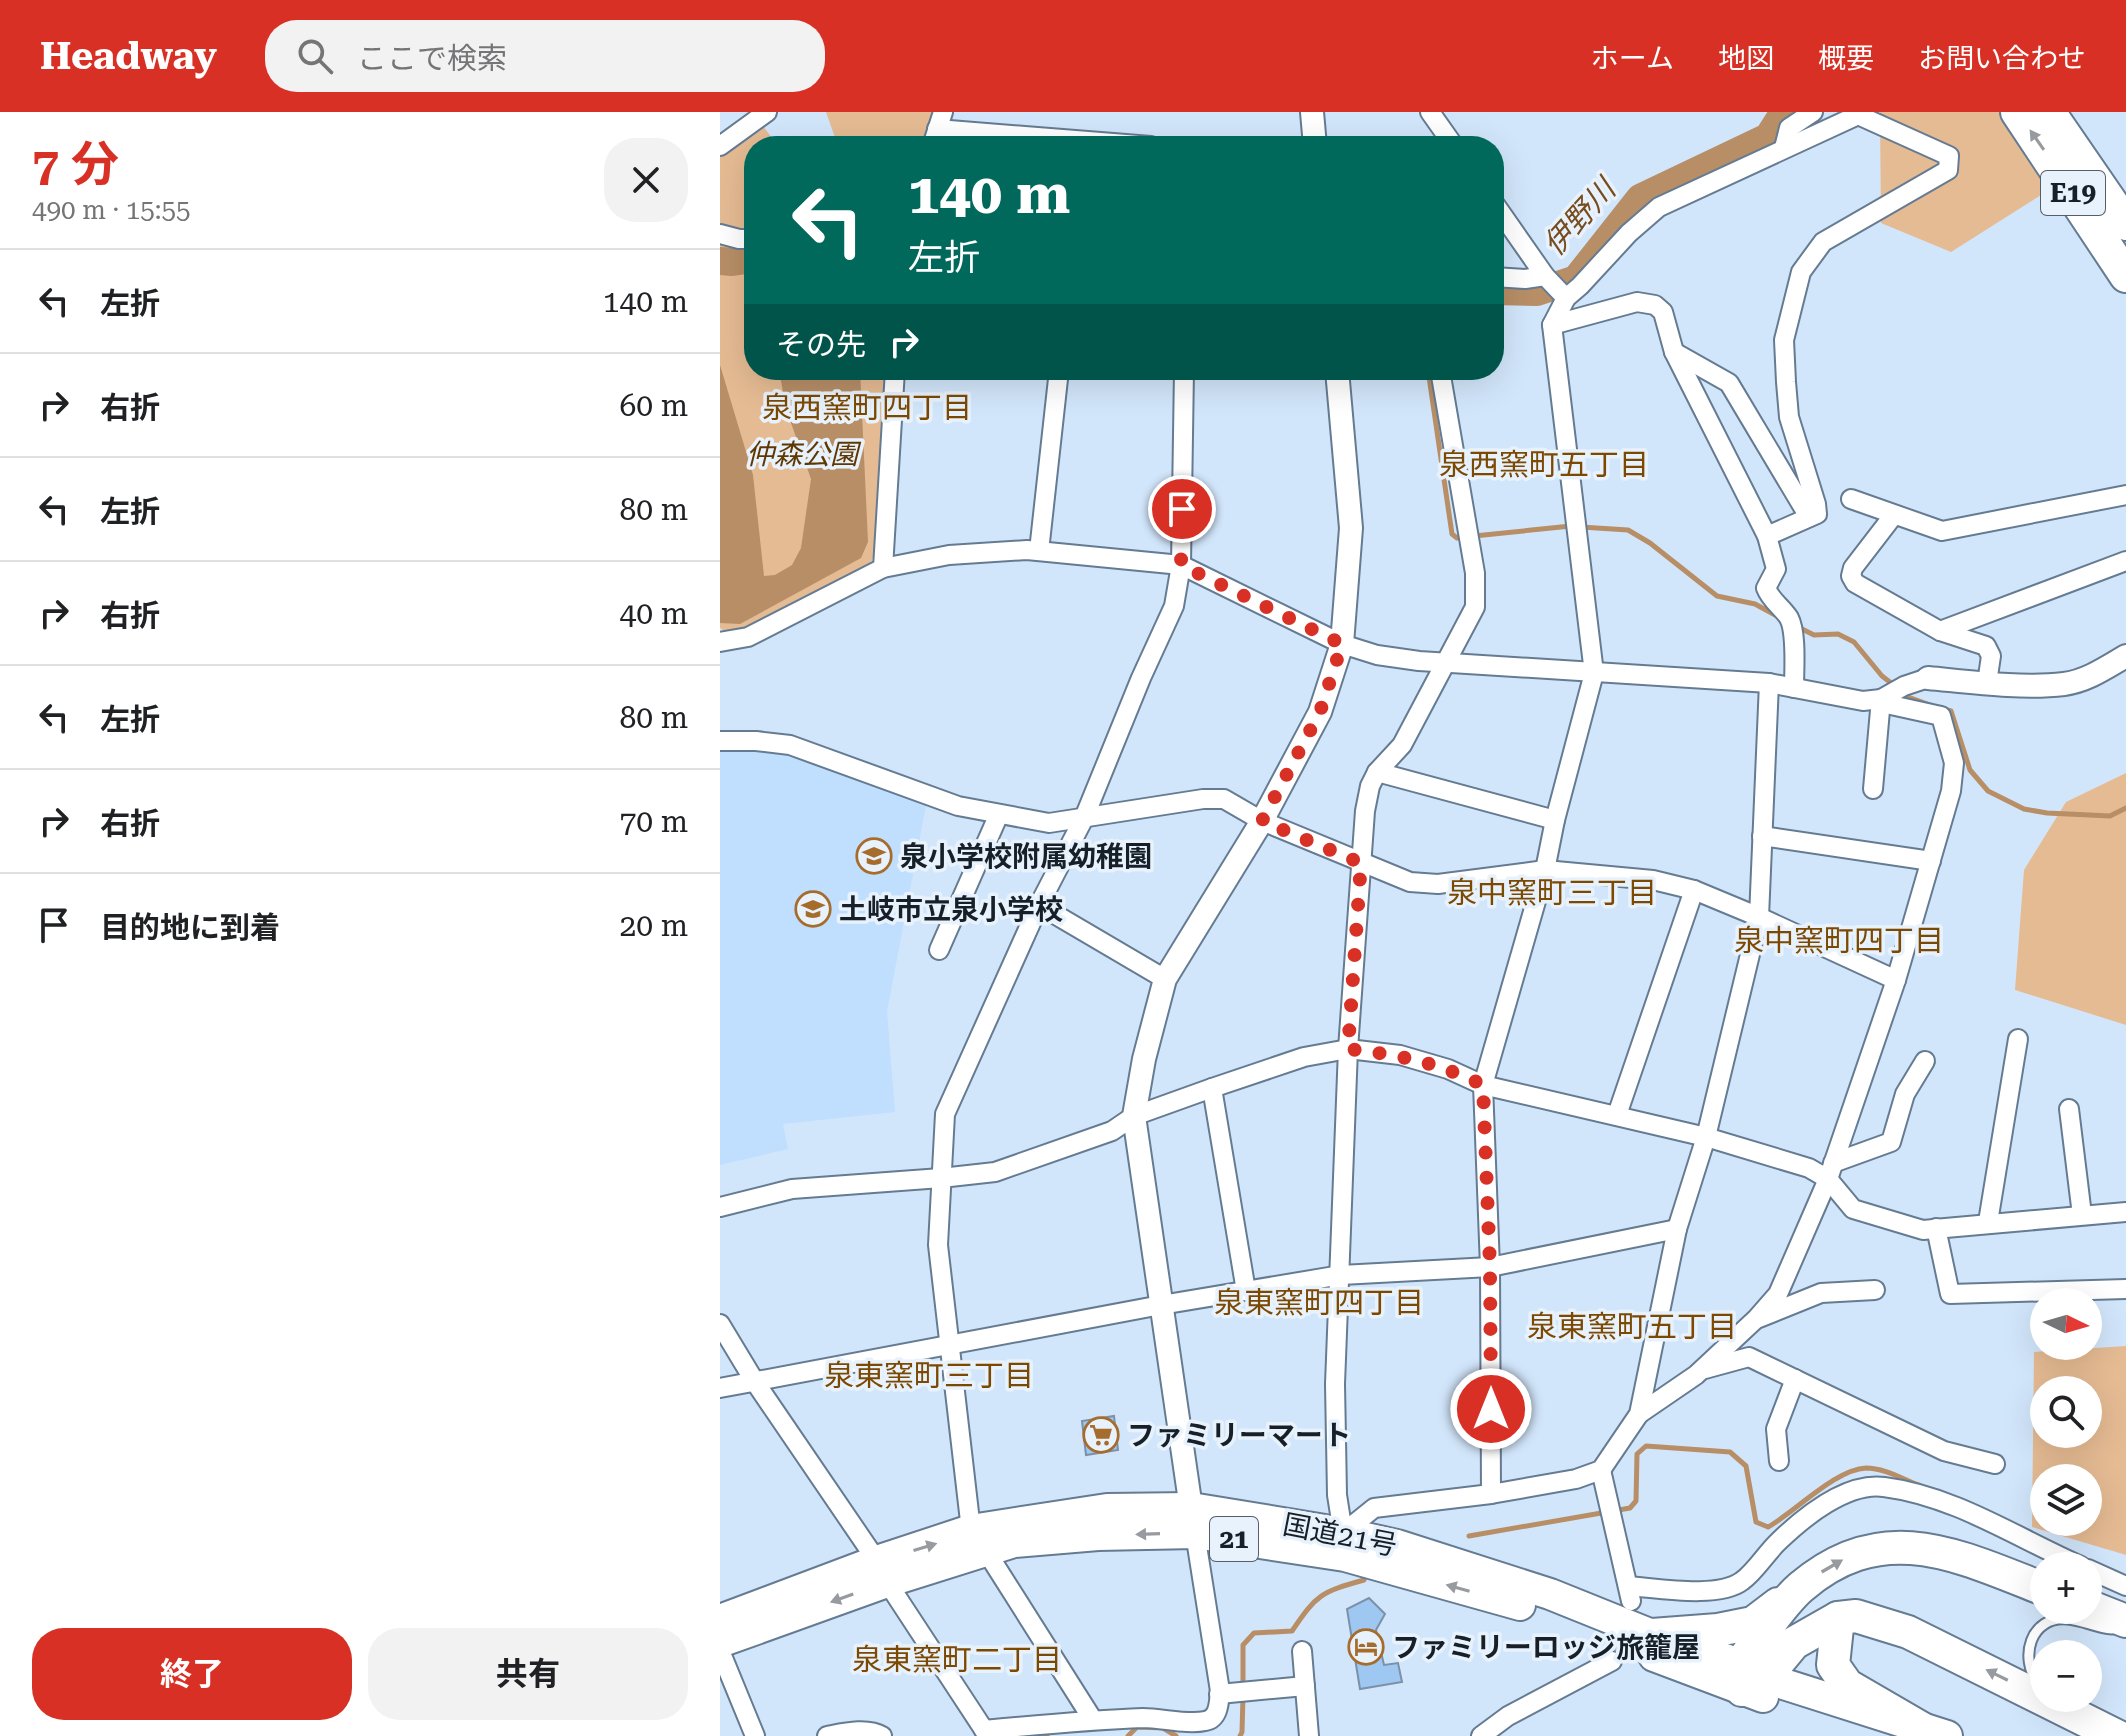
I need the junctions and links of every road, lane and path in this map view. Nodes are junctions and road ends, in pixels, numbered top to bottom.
1 (767, 112) edge
2 (1312, 112) edge
3 (1430, 112) edge
4 (1813, 112) edge
5 (2017, 112) edge
6 (2049, 112) edge
7 (937, 129) edge
8 (1018, 136) edge
9 (1314, 136) edge
10 (1447, 136) edge
11 (720, 146) edge
12 (1784, 148) junction
13 (1504, 217) edge
14 (2126, 224) edge
15 (720, 234) edge
16 (744, 239) edge
17 (1545, 276) junction
18 (2126, 276) edge
19 (1504, 278) edge
20 (1566, 298) junction
21 (1552, 325) junction
22 (1674, 352) junction
23 (894, 380) edge
24 (1058, 380) edge
25 (1184, 380) edge
26 (1338, 380) edge
27 (1442, 380) edge
28 (2126, 495) edge
29 (1851, 499) dead end
30 (1893, 516) junction
31 (1809, 517) junction
32 (1767, 536) junction
33 (1039, 551) junction
34 (2126, 561) edge
35 (1181, 565) junction
36 (883, 568) junction
37 (1940, 631) junction
38 (720, 642) edge
39 (1342, 644) junction
40 (2126, 656) edge
41 (1447, 663) junction
42 (1594, 673) junction
43 (1928, 678) joint
44 (1769, 683) junction
45 (1987, 683) junction
46 (1794, 688) junction
47 (1892, 693) junction
48 (720, 741) edge
49 (1377, 772) junction
50 (1873, 789) dead end
51 (999, 814) junction
52 (1084, 818) junction
53 (1555, 820) junction
54 (1262, 821) junction
55 (1762, 836) junction
56 (1931, 861) junction
57 (1361, 863) junction
58 (1545, 870) junction
59 (1694, 890) junction
60 (1039, 905) junction
61 (1759, 917) junction
62 (939, 950) dead end
63 (1165, 979) junction
64 (1896, 980) junction
65 (2018, 1039) dead end
66 (1348, 1049) junction
67 (1925, 1061) dead end
68 (1483, 1085) junction
69 (1212, 1088) junction
70 (2069, 1109) dead end
71 (1617, 1115) junction
72 (1134, 1116) junction
73 (1706, 1137) junction
74 (1831, 1171) junction
75 (941, 1178) junction
76 (720, 1207) edge
77 (2126, 1212) edge
78 (2082, 1215) junction
79 (1988, 1222) junction
80 (1936, 1228) junction
81 (1677, 1229) junction
82 (1490, 1267) junction
83 (1341, 1275) junction
84 (2126, 1289) edge
85 (1875, 1290) dead end
86 (1246, 1291) junction
87 (1161, 1305) junction
88 (1757, 1318) junction
89 (720, 1324) edge
90 (949, 1346) junction
91 (1702, 1370) junction
92 (1795, 1379) junction
93 (755, 1382) junction
94 (720, 1388) edge
95 (1639, 1414) junction
96 (1779, 1461) dead end
97 (1995, 1464) dead end
98 (1601, 1470) junction
99 (1491, 1494) junction
100 (1193, 1520) junction
101 (1343, 1533) junction
102 (979, 1540) junction
103 (2052, 1552) edge
104 (882, 1571) junction
105 (2102, 1575) edge
106 (2030, 1584) edge
107 (2126, 1586) edge
108 (1799, 1589) junction
109 (2102, 1613) edge
110 (1838, 1618) junction
111 (720, 1620) edge
112 (2126, 1624) edge
113 (1652, 1635) junction
114 (2033, 1640) edge
115 (2030, 1647) edge
116 (721, 1650) edge
117 (1302, 1651) dead end
118 (1612, 1661) tunnel mouth
119 (2030, 1669) edge
120 (1749, 1677) junction
121 (1305, 1686) junction
122 (2030, 1689) edge
123 (1226, 1693) junction
124 (2078, 1712) edge
125 (1093, 1720) junction
126 (1934, 1732) edge
127 (986, 1733) edge
128 (755, 1736) edge
129 (827, 1736) edge
130 (882, 1736) edge
131 (1309, 1736) edge
132 (1481, 1736) edge
133 (1883, 1736) edge
134 (2117, 1736) edge

1 - 11 street
2 - 9 street
3 - 10 street
4 - 12 street
18 -> 5 highway, E19
6 - 14 highway, E19
7 - 8 street
12 - 20 street
12 - 31 street
13 - 17 street
15 - 16 street
17 - 19 street
17 - 20 street
20 - 21 street
21 - 22 street
21 - 42 street
22 - 31 street
22 - 32 street
23 - 36 street
24 - 33 street
25 - 35 street
26 - 39 street
27 - 41 street
28 - 30 street
29 - 30 street
30 - 37 street
31 - 32 street
32 - 46 street
33 - 35 street
33 - 36 street
34 - 37 street
35 - 39 street
35 - 52 street
36 - 38 street
37 - 45 street
39 - 41 street
39 - 54 street
40 - 45 street
41 - 42 street
41 - 49 street
42 - 44 street
42 - 53 street
43 - 45 street
43 - 47 street
44 - 46 street
44 - 55 street
46 - 47 street
47 - 50 street
47 - 56 street
48 - 51 street
49 - 53 street
49 - 57 street
51 - 52 street
51 - 62 street
52 - 54 street
52 - 60 street
53 - 58 street
54 - 57 street
54 - 63 street
55 - 56 street
55 - 61 street
56 - 64 street
57 - 58 street
57 - 66 street
58 - 59 street
58 - 68 street
59 - 61 street
59 - 71 street
60 - 63 street
60 - 75 street
61 - 64 street
61 - 73 street
63 - 72 street
64 - 74 street
65 - 79 street
66 - 68 street
66 - 69 street
66 - 83 street
67 - 74 street
68 - 71 street
68 - 82 street
69 - 72 street
69 - 86 street
70 - 78 street
71 - 73 street
72 - 75 street
72 - 87 street
73 - 74 street
73 - 81 street
74 - 80 street
74 - 88 street
75 - 76 street
75 - 90 street
77 - 78 street
78 - 79 street
79 - 80 street
80 - 84 street
81 - 82 street
81 - 95 street
82 - 83 street
82 - 99 street
83 - 86 street
83 - 101 street
85 - 88 street
86 - 87 street
87 - 90 street
87 - 100 street
88 - 91 street
89 - 93 street
90 - 93 street
90 - 102 street
91 - 92 street
91 - 95 street
92 - 96 street
92 - 97 street
93 - 94 street
93 - 104 street
95 - 98 street
98 - 99 street
98 - 103 street
99 - 101 street
100 - 101 highway, 国道21号 / 21
100 - 102 highway, 国道21号 / 21
120 -> 100 highway, 国道21号 / 21
100 - 123 street
101 - 113 highway, 国道21号 / 21
102 - 104 highway, 国道21号 / 21
102 - 125 street
104 - 111 highway, 国道21号 / 21
104 -> 116 highway, 国道21号 / 21
104 - 127 street
105 - 107 street
108 -> 106 highway
108 - 113 highway
108 - 120 highway
109 - 112 highway
110 - 120 highway
122 -> 110 highway
110 - 126 highway
112 - 114 lane
113 - 120 highway, 国道21号 / 21
115 - 119 lane
116 - 128 street
117 - 121 street
118 - 132 street
120 - 126 highway, 国道21号 / 21
120 - 133 highway, 国道21号 / 21
121 - 123 street
121 - 131 street
123 - 125 street
124 - 134 highway
125 - 127 street
129 - 130 street

